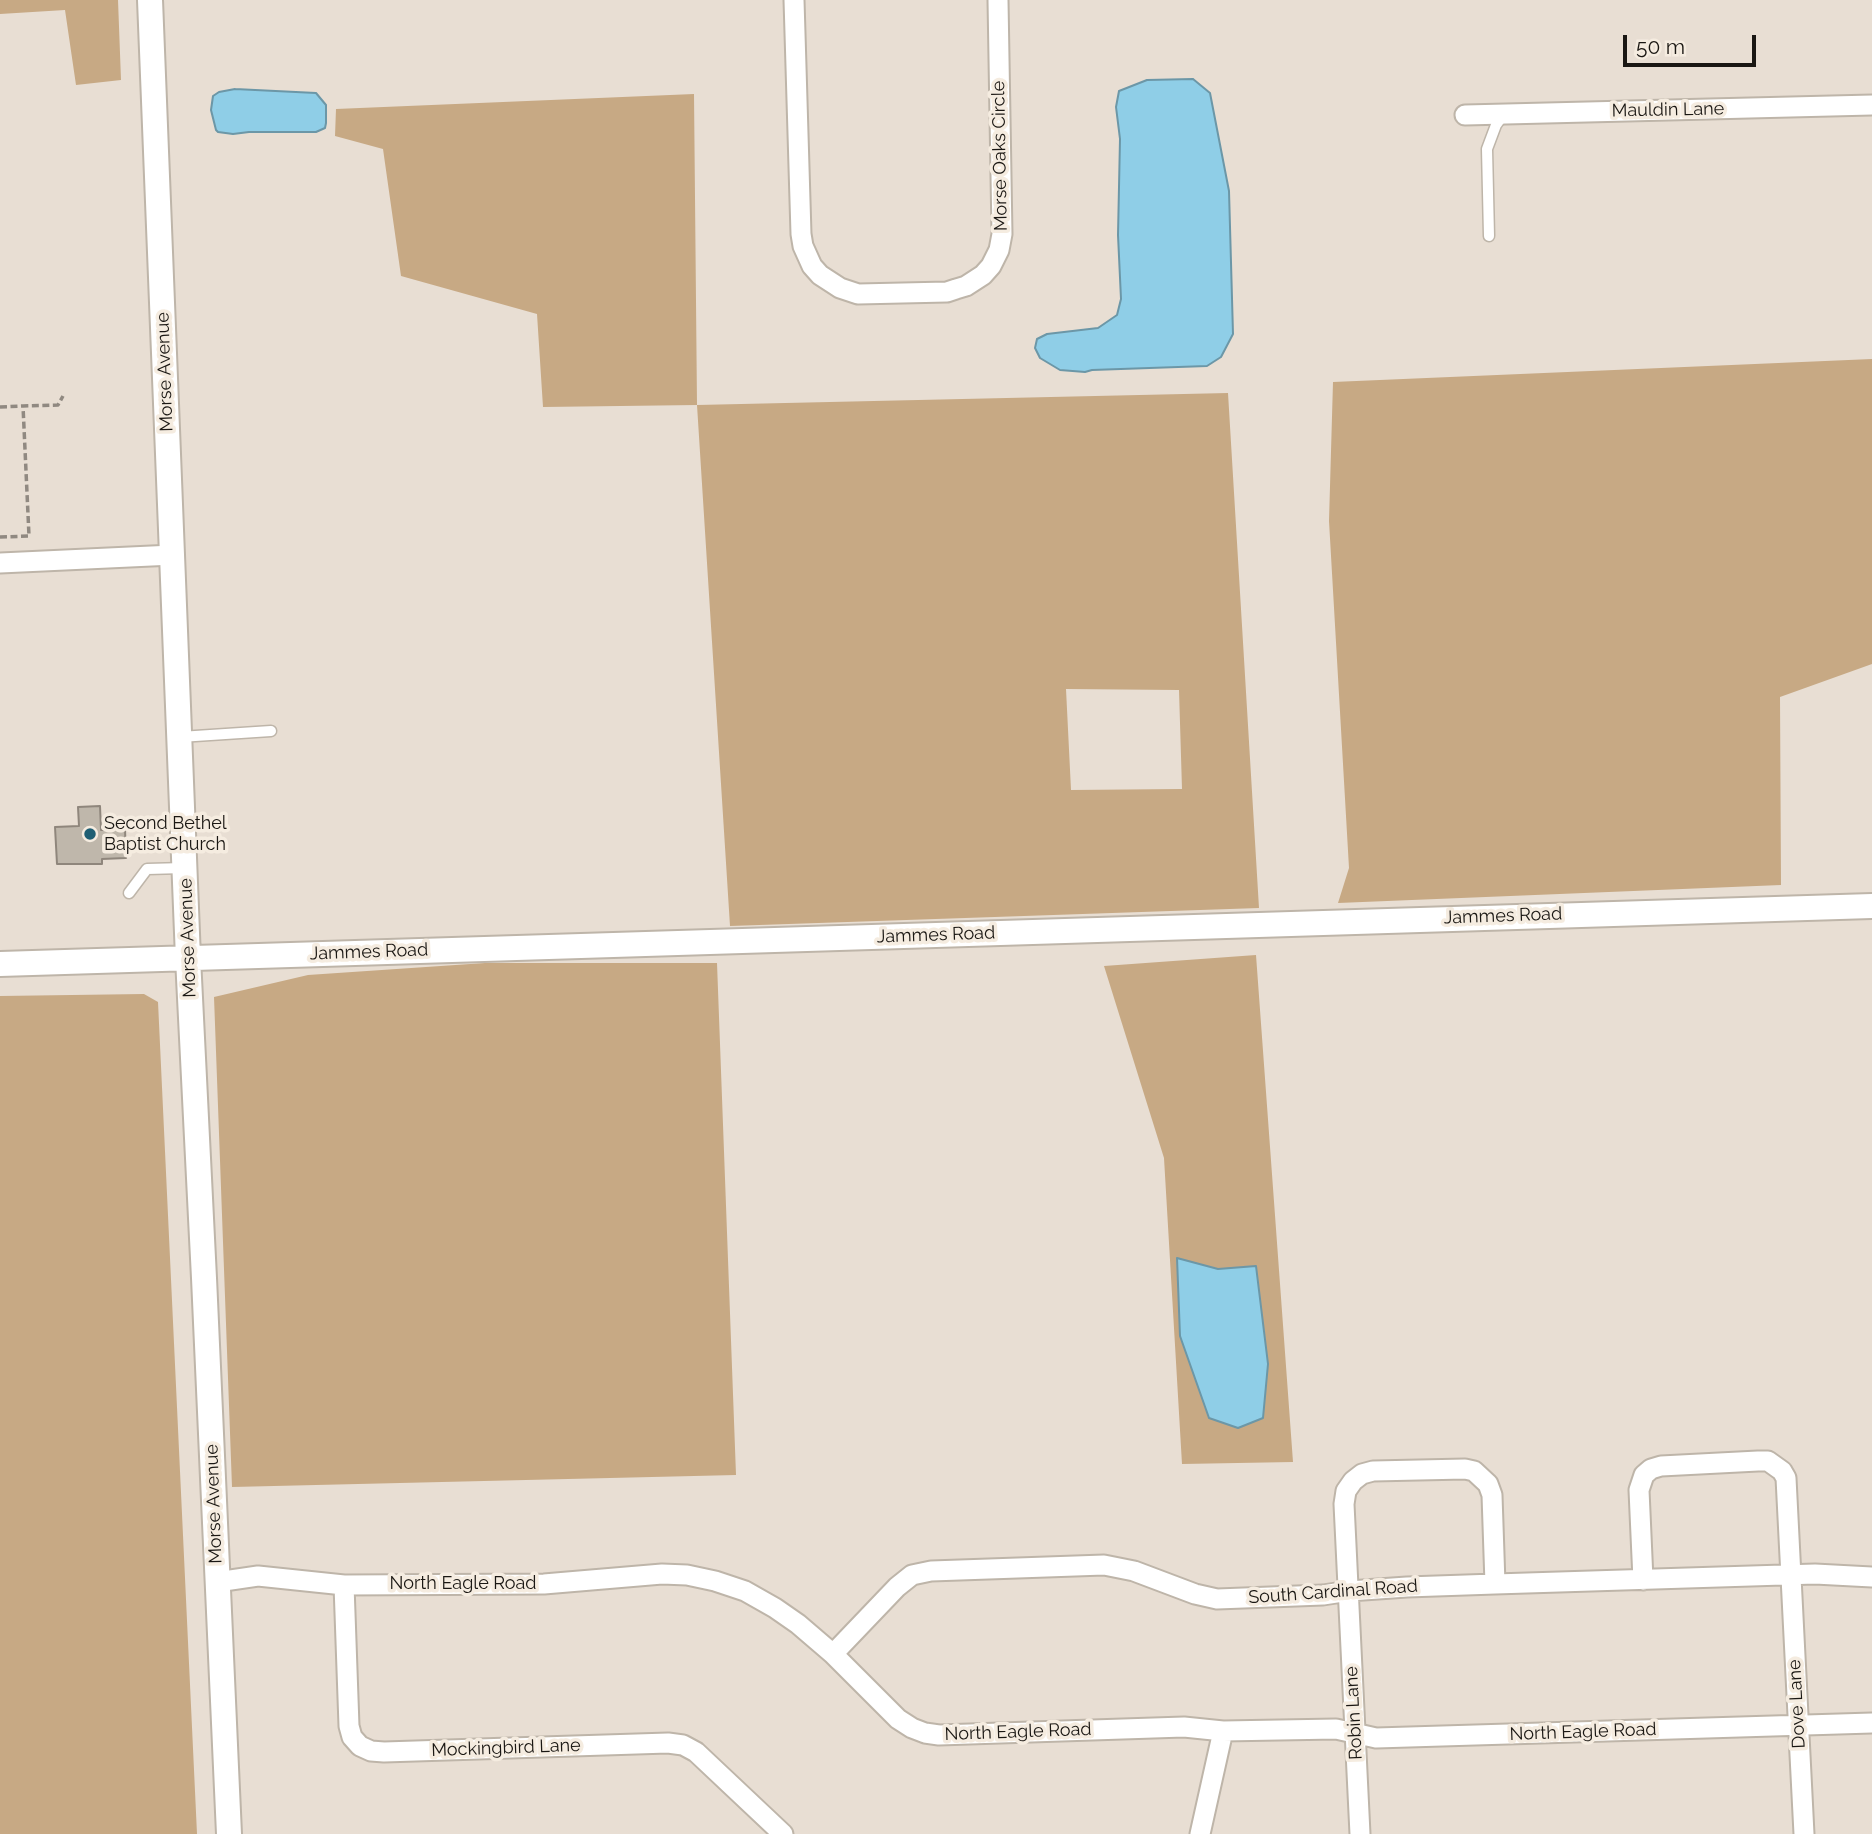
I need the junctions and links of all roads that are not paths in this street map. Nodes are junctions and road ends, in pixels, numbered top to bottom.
1 (150, 0) edge
2 (794, 0) edge
3 (998, 0) edge
4 (1872, 105) edge
5 (1465, 114) dead end
6 (1504, 114) junction
7 (1489, 236) dead end
8 (173, 555) junction
9 (0, 563) edge
10 (271, 731) dead end
11 (180, 737) junction
12 (185, 868) junction
13 (129, 893) dead end
14 (1872, 906) edge
15 (188, 958) junction
16 (0, 964) edge
17 (1791, 1575) junction
18 (1872, 1577) edge
19 (1643, 1580) junction
20 (217, 1582) junction
21 (1495, 1584) junction
22 (344, 1585) junction
23 (1349, 1591) junction
24 (832, 1654) junction
25 (1872, 1723) edge
26 (1798, 1725) junction
27 (1223, 1731) junction
28 (1355, 1733) junction
29 (770, 1830) edge
30 (229, 1834) edge
31 (1200, 1834) edge
32 (1360, 1834) edge
33 (1804, 1834) edge

1 - 8 street, Morse Avenue
2 - 3 street, Morse Oaks Circle
4 - 6 street, Mauldin Lane
5 - 6 street, Mauldin Lane
6 - 7 lane
8 - 9 street
8 - 11 street, Morse Avenue
10 - 11 lane
11 - 12 street, Morse Avenue
12 - 13 lane
12 - 15 street, Morse Avenue
14 - 15 street, Jammes Road
15 - 16 street, Jammes Road
15 - 20 street, Morse Avenue
17 - 18 street, South Cardinal Road
17 - 19 street, South Cardinal Road
17 - 19 street, Dove Lane
17 - 26 street, Dove Lane
19 - 21 street, South Cardinal Road
20 - 22 street, North Eagle Road
20 - 30 street, Morse Avenue
21 - 23 street, South Cardinal Road
21 - 23 street, Robin Lane
22 - 24 street, North Eagle Road
22 - 29 street, Mockingbird Lane
23 - 24 street, South Cardinal Road
23 - 28 street, Robin Lane
24 - 27 street, North Eagle Road
25 - 26 street, North Eagle Road
26 - 28 street, North Eagle Road
26 - 33 street, Dove Lane
27 - 28 street, North Eagle Road
27 - 31 street
28 - 32 street, Robin Lane

